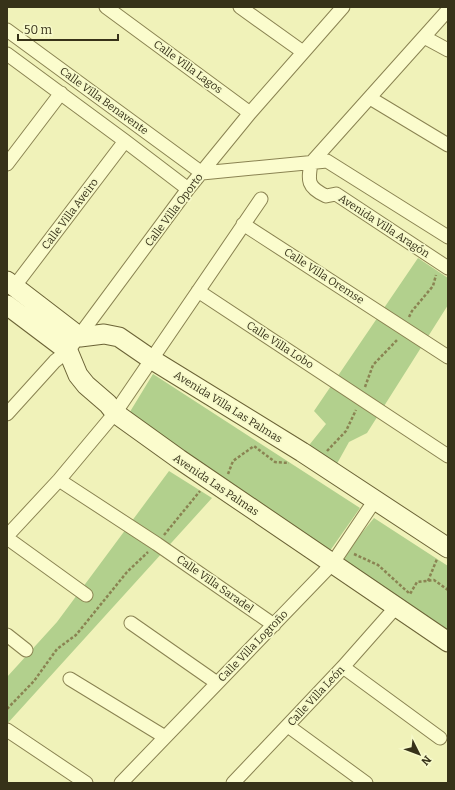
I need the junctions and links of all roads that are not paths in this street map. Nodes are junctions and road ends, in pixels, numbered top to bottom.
1 (106, 7) edge
2 (240, 7) edge
3 (343, 7) edge
4 (448, 10) edge
5 (7, 30) edge
6 (424, 37) junction
7 (448, 50) edge
8 (303, 52) junction
9 (7, 54) edge
10 (61, 93) junction
11 (370, 98) junction
12 (250, 113) junction
13 (125, 141) junction
14 (448, 145) edge
15 (311, 163) junction
16 (7, 164) edge
17 (202, 173) junction
18 (188, 190) junction
19 (261, 199) dead end
20 (244, 224) junction
21 (448, 237) edge
22 (444, 265) edge
23 (11, 284) edge
24 (198, 292) junction
25 (7, 305) edge
26 (74, 344) junction
27 (448, 357) edge
28 (151, 359) junction
29 (115, 413) junction
30 (7, 414) edge
31 (448, 456) edge
32 (59, 480) junction
33 (375, 500) junction
34 (7, 537) edge
35 (447, 548) edge
36 (337, 557) junction
37 (86, 595) dead end
38 (396, 607) junction
39 (131, 623) dead end
40 (274, 625) junction
41 (7, 635) edge
42 (448, 642) edge
43 (26, 650) dead end
44 (343, 667) junction
45 (70, 679) dead end
46 (217, 683) junction
47 (288, 726) junction
48 (7, 730) edge
49 (165, 738) junction
50 (440, 738) dead end
51 (86, 783) edge
52 (121, 783) edge
53 (233, 783) edge
54 (366, 783) edge

1 - 12 street, Calle Villa Lagos
2 - 8 street
3 - 8 street, Calle Villa Oporto
4 - 6 street
5 - 17 street, Calle Villa Benavente
6 - 7 street
6 - 11 street
8 - 12 street, Calle Villa Oporto
9 - 10 street, Calle Villa Benavente
10 - 13 street, Calle Villa Benavente
10 - 16 street
11 - 14 street
11 - 15 street
12 - 17 street, Calle Villa Oporto
13 - 18 street, Calle Villa Benavente
13 - 23 street, Calle Villa Aveiro
15 - 17 street
15 - 21 street
15 - 22 street, Avenida Villa Aragón
17 - 18 street, Calle Villa Oporto
18 - 26 street, Calle Villa Oporto
19 - 20 street
20 - 24 street
20 - 27 street, Calle Villa Oremse
23 - 26 street
24 - 28 street
24 - 31 street, Calle Villa Lobo
25 - 26 street
26 - 28 street, Avenida Villa Las Palmas
26 - 29 street, Avenida Las Palmas
26 - 30 street, Calle Villa Oporto
28 - 29 street
28 - 33 street, Avenida Villa Las Palmas
29 - 32 street
29 - 36 street, Avenida Las Palmas
32 - 34 street
32 - 40 street, Calle Villa Saradel
33 - 35 street, Avenida Villa Las Palmas
33 - 36 street, Calle Villa Logroño
34 - 37 street
36 - 38 street, Avenida Las Palmas
36 - 40 street, Calle Villa Logroño
38 - 42 street, Avenida Las Palmas
38 - 44 street, Calle Villa León
39 - 46 street
40 - 46 street, Calle Villa Logroño
41 - 43 street
44 - 47 street, Calle Villa León
44 - 50 street
45 - 49 street
46 - 49 street, Calle Villa Logroño
47 - 53 street, Calle Villa León
47 - 54 street
48 - 51 street
49 - 52 street, Calle Villa Logroño

